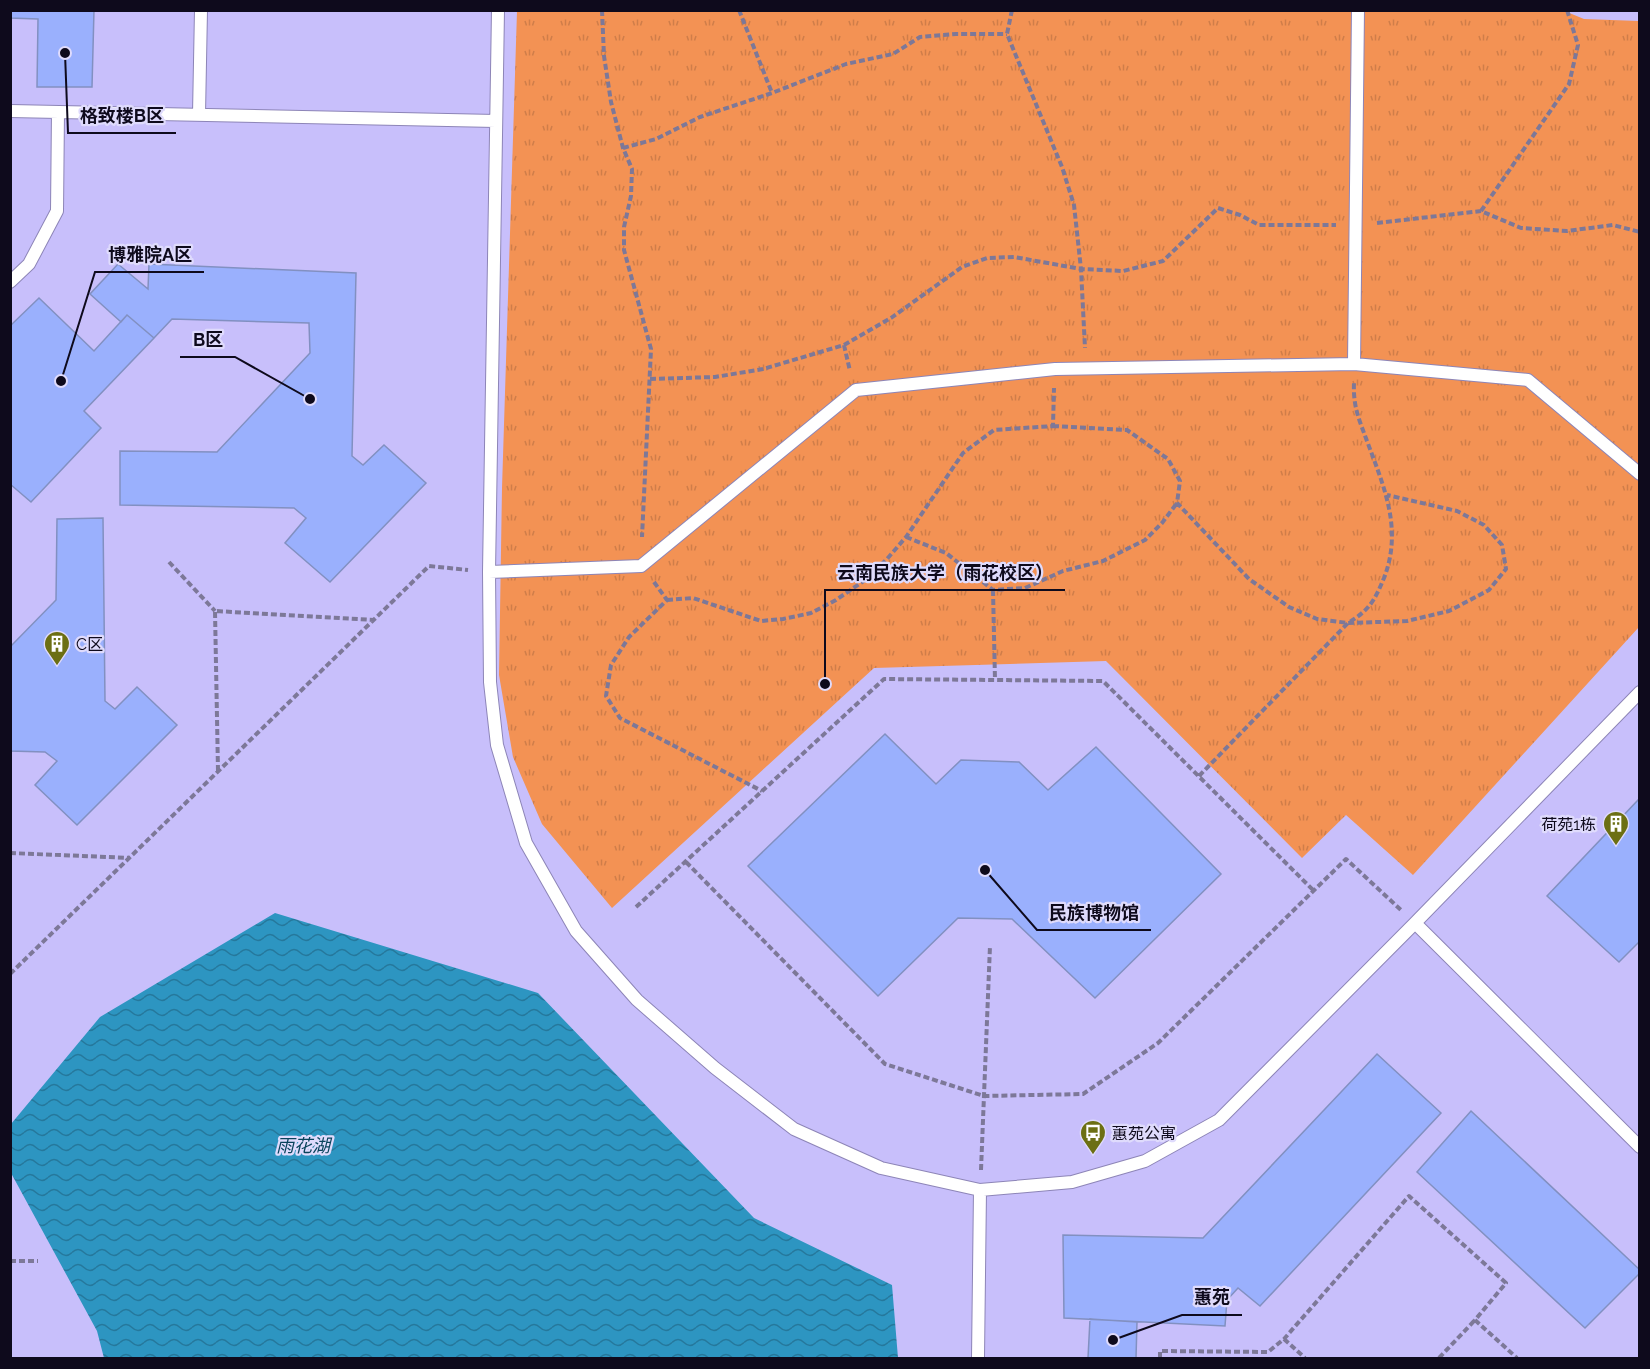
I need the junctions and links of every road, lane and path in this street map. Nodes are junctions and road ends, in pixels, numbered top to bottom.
1 (201, 10) edge
2 (498, 10) edge
3 (602, 10) edge
4 (739, 10) edge
5 (1012, 10) edge
6 (1358, 10) edge
7 (1567, 10) edge
8 (1007, 33) junction
9 (772, 93) junction
10 (10, 111) edge
11 (58, 112) junction
12 (199, 114) junction
13 (496, 121) junction
14 (623, 148) junction
15 (1481, 211) junction
16 (1356, 225) junction
17 (1640, 232) edge
18 (1081, 269) junction
19 (10, 282) edge
20 (844, 345) junction
21 (1354, 364) junction
22 (1055, 369) junction
23 (1086, 369) junction
24 (650, 379) junction
25 (856, 390) junction
26 (1053, 426) junction
27 (1640, 474) edge
28 (1387, 495) junction
29 (1177, 503) junction
30 (906, 537) junction
31 (169, 562) dead end
32 (641, 566) junction
33 (489, 572) junction
34 (993, 590) junction
35 (667, 600) junction
36 (215, 610) junction
37 (374, 620) junction
38 (1347, 623) junction
39 (995, 680) junction
40 (1640, 692) edge
41 (218, 772) junction
42 (1199, 776) junction
43 (762, 791) junction
44 (10, 853) edge
45 (130, 858) junction
46 (686, 862) junction
47 (1313, 890) junction
48 (636, 908) dead end
49 (1414, 923) junction
50 (990, 946) dead end
51 (10, 974) edge
52 (984, 1096) junction
53 (1640, 1147) edge
54 (980, 1190) junction
55 (10, 1261) edge
56 (38, 1261) dead end
57 (1475, 1320) junction
58 (1284, 1340) junction
59 (978, 1359) edge
60 (1160, 1359) edge
61 (1305, 1359) edge
62 (1439, 1359) edge
63 (1517, 1359) edge

1 - 12 lane
2 - 13 lane
3 - 14 path
4 - 9 path
5 - 8 path
6 - 16 lane
7 - 15 path
8 - 9 path
8 - 18 path
9 - 14 path
10 - 11 lane
11 - 12 lane
11 - 19 lane
12 - 13 lane
13 - 33 lane
14 - 24 path
15 - 16 path
15 - 17 path
16 - 18 path
16 - 21 lane
18 - 20 path
18 - 23 path
20 - 24 path
20 - 25 path
21 - 23 lane
21 - 27 lane
21 - 28 path
22 - 23 lane
22 - 25 lane
22 - 26 path
24 - 32 path
25 - 32 lane
26 - 29 path
26 - 30 path
28 - 38 path
28 - 38 path
29 - 34 path
29 - 38 path
30 - 34 path
30 - 35 path
31 - 36 path
32 - 33 lane
32 - 35 path
33 - 37 path
33 - 54 lane
34 - 39 path
35 - 43 path
36 - 37 path
36 - 41 path
37 - 41 path
38 - 42 path
39 - 42 path
39 - 43 path
40 - 49 lane
41 - 45 path
42 - 47 path
43 - 46 path
44 - 45 path
45 - 51 path
46 - 48 path
46 - 52 path
47 - 49 path
47 - 52 path
49 - 53 lane
49 - 54 lane
50 - 52 path
52 - 54 path
54 - 59 lane
55 - 56 path
57 - 58 path
57 - 62 path
57 - 63 path
58 - 60 path
58 - 61 path

